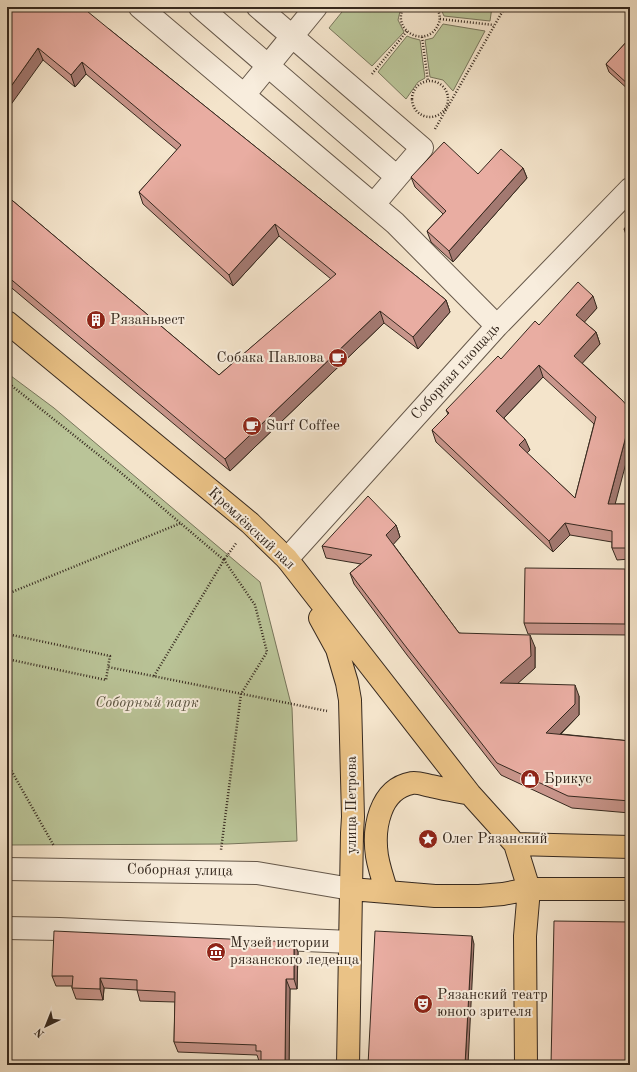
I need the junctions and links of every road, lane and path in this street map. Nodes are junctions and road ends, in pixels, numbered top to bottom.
1 (140, 7) edge
2 (200, 7) edge
3 (258, 7) edge
4 (316, 7) edge
5 (404, 7) edge
6 (436, 7) edge
7 (505, 7) edge
8 (440, 19) junction
9 (494, 25) junction
10 (408, 31) junction
11 (292, 36) junction
12 (422, 37) junction
13 (268, 66) junction
14 (366, 69) dead end
15 (372, 74) junction
16 (378, 79) dead end
17 (428, 81) junction
18 (244, 95) junction
19 (406, 104) dead end
20 (446, 110) junction
21 (418, 114) junction
22 (424, 120) dead end
23 (429, 125) dead end
24 (397, 177) junction
25 (630, 190) edge
26 (374, 204) junction
27 (7, 322) edge
28 (497, 326) junction
29 (7, 382) edge
30 (180, 523) junction
31 (250, 523) junction
32 (287, 559) junction
33 (224, 560) junction
34 (7, 594) edge
35 (7, 634) edge
36 (7, 659) edge
37 (108, 667) junction
38 (154, 676) junction
39 (241, 694) junction
40 (351, 715) junction
41 (7, 763) edge
42 (470, 794) junction
43 (353, 817) junction
44 (378, 818) junction
45 (515, 844) junction
46 (630, 847) edge
47 (7, 869) edge
48 (67, 870) junction
49 (218, 872) junction
50 (351, 889) junction
51 (529, 889) junction
52 (630, 889) edge
53 (387, 892) junction
54 (7, 928) edge
55 (350, 942) junction
56 (348, 1065) edge
57 (526, 1065) edge

1 - 18 street
2 - 13 street
3 - 11 street
4 - 11 street
5 - 10 path
6 - 8 path
7 - 9 path
8 - 9 path
8 - 12 path
9 - 20 path
10 - 12 path
10 - 15 path
11 - 13 street
11 - 24 street
12 - 17 path
13 - 18 street
13 - 24 street
14 - 15 path
15 - 16 path
17 - 20 path
17 - 21 path
18 - 26 street
19 - 21 path
20 - 21 path
20 - 23 path
21 - 22 path
24 - 26 street
25 - 28 street, Соборная площадь
26 - 28 street
27 - 31 main road, Кремлёвский вал
28 - 32 street, Соборная площадь
29 - 30 path
30 - 33 path
30 - 34 path
31 - 32 main road, Кремлёвский вал
31 - 33 path
32 - 40 main road, улица Петрова
32 - 42 main road, Кремлёвский вал
33 - 38 path
33 - 39 path
35 - 37 path
36 - 37 path
37 - 38 path
38 - 39 path
39 - 40 path
39 - 49 path
40 - 43 main road, улица Петрова
41 - 48 path
42 - 44 main road
42 - 45 main road
43 - 44 main road
43 - 50 main road, улица Петрова
44 - 53 main road
45 - 46 main road
45 - 51 main road
47 - 48 street, Соборная улица
48 - 49 street, Соборная улица
49 - 50 street, Соборная улица
50 - 53 main road
50 - 55 main road, улица Петрова
51 - 52 main road
51 - 53 main road
51 - 57 main road
54 - 55 street
55 - 56 main road, улица Петрова

